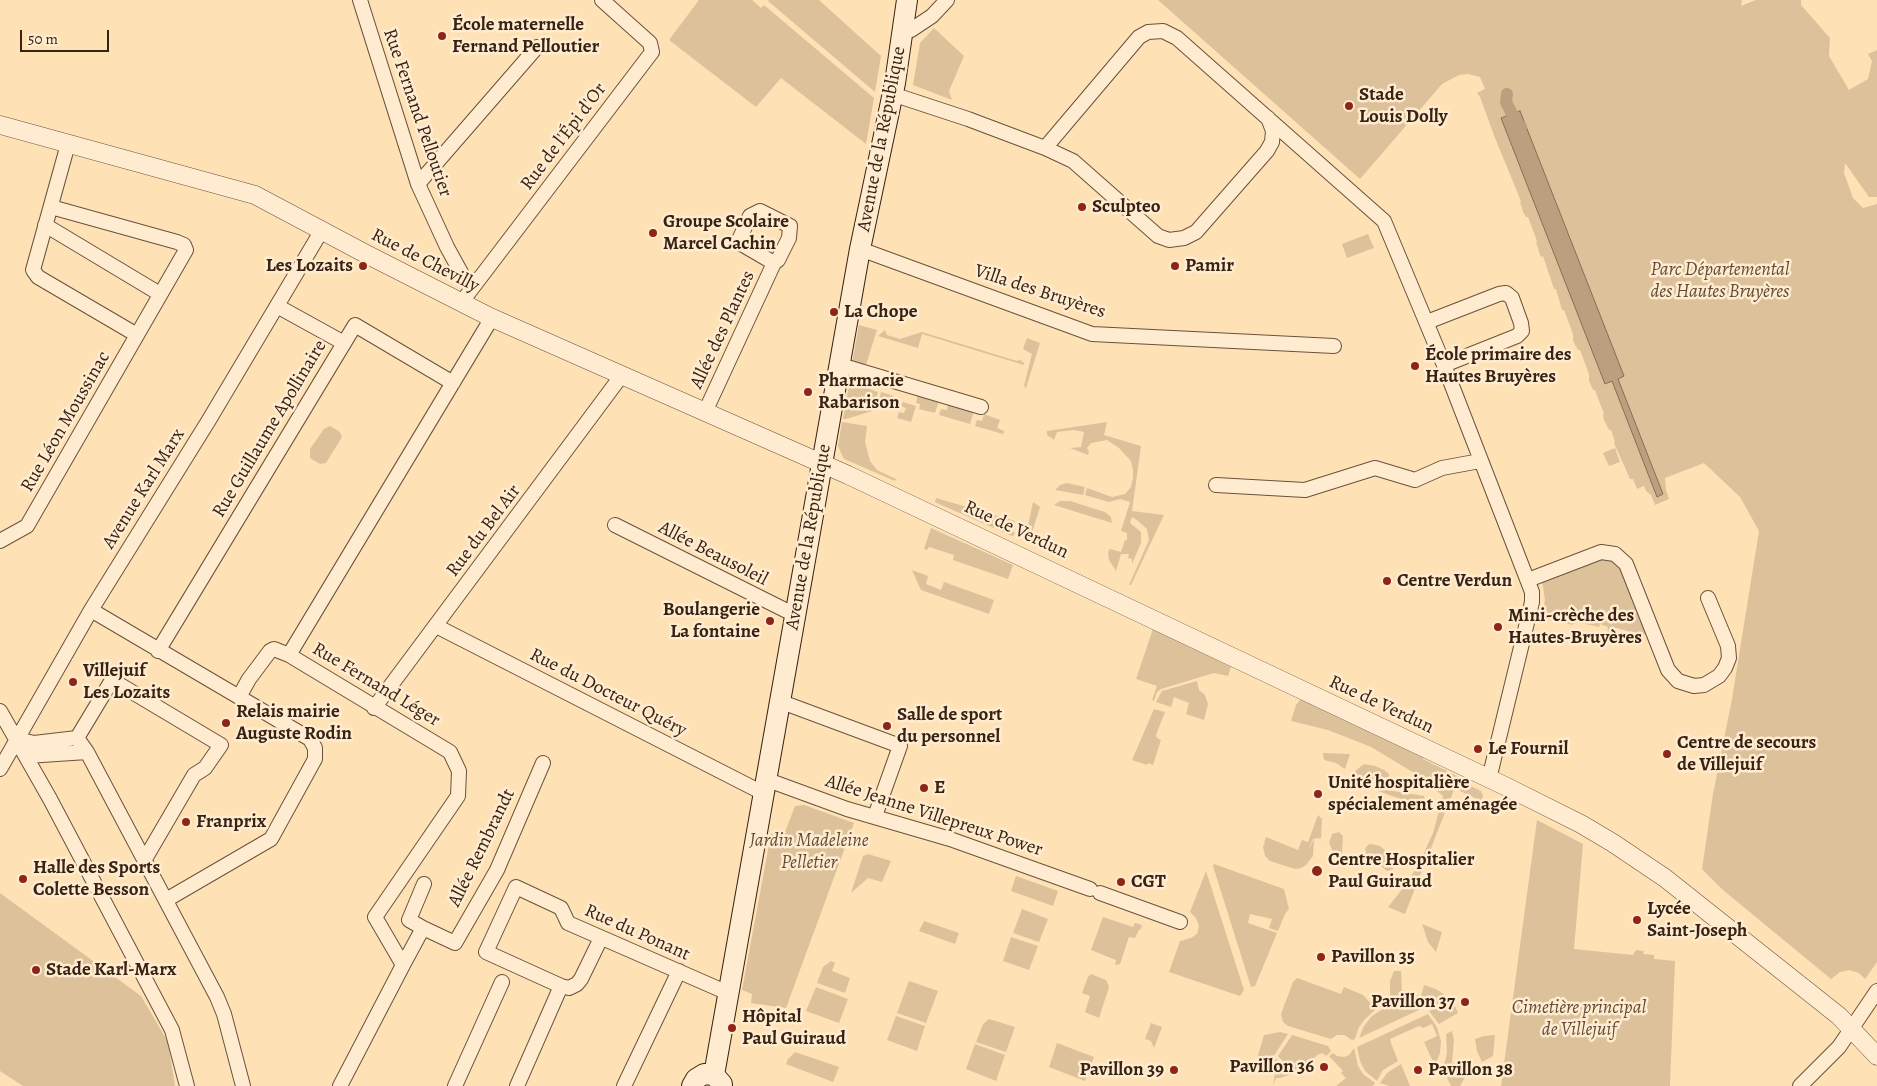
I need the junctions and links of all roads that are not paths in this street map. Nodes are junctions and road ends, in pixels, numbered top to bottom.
1 (360, 0) edge
2 (602, 0) edge
3 (907, 0) edge
4 (947, 0) edge
5 (903, 29) junction
6 (537, 47) dead end
7 (892, 94) junction
8 (1268, 117) junction
9 (0, 125) edge
10 (68, 144) junction
11 (1045, 148) junction
12 (418, 184) junction
13 (50, 207) junction
14 (45, 225) junction
15 (322, 230) junction
16 (860, 249) junction
17 (774, 263) dead end
18 (473, 287) junction
19 (160, 294) junction
20 (463, 304) junction
21 (277, 306) junction
22 (490, 317) junction
23 (1427, 322) junction
24 (137, 335) junction
25 (344, 343) junction
26 (1334, 346) dead end
27 (840, 365) junction
28 (1444, 366) junction
29 (622, 375) junction
30 (453, 383) junction
31 (981, 407) dead end
32 (705, 412) junction
33 (1480, 461) junction
34 (822, 463) junction
35 (1216, 485) dead end
36 (615, 525) dead end
37 (0, 541) edge
38 (1528, 580) junction
39 (1708, 598) dead end
40 (91, 610) junction
41 (795, 615) junction
42 (436, 626) junction
43 (158, 651) junction
44 (289, 656) junction
45 (239, 697) junction
46 (779, 701) junction
47 (374, 708) junction
48 (0, 711) edge
49 (77, 738) junction
50 (17, 740) junction
51 (87, 752) junction
52 (27, 756) junction
53 (543, 763) dead end
54 (0, 769) edge
55 (1489, 779) junction
56 (764, 786) junction
57 (875, 816) junction
58 (145, 860) junction
59 (424, 884) dead end
60 (166, 900) junction
61 (1180, 922) dead end
62 (423, 928) junction
63 (601, 938) junction
64 (402, 965) junction
65 (679, 972) junction
66 (502, 982) dead end
67 (561, 986) junction
68 (1877, 992) edge
69 (728, 993) junction
70 (1851, 1029) junction
71 (1877, 1056) edge
72 (718, 1080) edge
73 (187, 1086) edge
74 (244, 1086) edge
75 (340, 1086) edge
76 (455, 1086) edge
77 (517, 1086) edge
78 (624, 1086) edge
79 (692, 1086) edge
80 (1800, 1086) edge

1 - 12 street, Rue Fernand Pelloutier
2 - 18 street, Rue de l'Épi d'Or
3 - 5 main road, Avenue de la République
4 - 5 street
5 - 7 main road, Avenue de la République
6 - 12 street
7 - 11 street
7 - 16 main road, Avenue de la République
8 - 11 street
8 - 11 street
8 - 23 street
9 - 10 street, Rue de Chevilly
10 - 13 street
10 - 15 street, Rue de Chevilly
12 - 18 street, Rue Fernand Pelloutier
13 - 14 street
13 - 19 street, Rue Léon Moussinac
14 - 19 street
14 - 24 street
15 - 20 street, Rue de Chevilly
15 - 21 street, Avenue Karl Marx
16 - 26 street, Villa des Bruyères
16 - 27 main road, Avenue de la République
17 - 32 street, Allée des Plantes
18 - 20 street, Rue de l'Épi d'Or
19 - 24 street, Rue Léon Moussinac
20 - 22 street, Rue de Chevilly
21 - 25 street
21 - 40 street, Avenue Karl Marx
22 - 29 street, Rue de Chevilly
22 - 30 street, Rue Fernand Léger
23 - 28 street
23 - 28 street
24 - 37 street, Rue Léon Moussinac
25 - 30 street, Rue Guillaume Apollinaire
25 - 43 street, Rue Guillaume Apollinaire
27 - 31 street
27 - 34 main road, Avenue de la République
28 - 33 street
29 - 32 street, Rue de Chevilly
29 - 42 street, Rue du Bel Air
30 - 44 street, Rue Fernand Léger
32 - 34 street, Rue de Chevilly
33 - 35 street
33 - 38 street
34 - 41 main road, Avenue de la République
34 - 55 street, Rue de Verdun
36 - 41 street, Allée Beausoleil
38 - 39 street
38 - 55 street
40 - 43 street
40 - 50 street, Avenue Karl Marx
41 - 46 main road, Avenue de la République
42 - 47 street, Rue du Bel Air
42 - 56 street, Rue du Docteur Quéry
43 - 45 street
44 - 45 street
44 - 47 street, Rue Fernand Léger
45 - 60 street
46 - 56 main road, Avenue de la République
46 - 57 street
47 - 64 street, Rue Fernand Léger
48 - 50 street
49 - 50 street
49 - 51 street
49 - 58 street
50 - 52 street
50 - 54 street, Avenue Karl Marx
51 - 52 street
51 - 58 street
52 - 73 street
53 - 62 street, Allée Rembrandt
55 - 70 street, Rue de Verdun
56 - 57 street, Allée Jeanne Villepreux Power
56 - 69 main road, Avenue de la République
57 - 61 street, Allée Jeanne Villepreux Power
58 - 60 street
59 - 62 street, Allée Rembrandt
60 - 74 street
62 - 64 street
63 - 65 street, Rue du Ponant
63 - 67 street
63 - 67 street, Rue du Ponant
64 - 75 street
65 - 69 street, Rue du Ponant
65 - 78 street
66 - 76 street
67 - 77 street
68 - 70 street
69 - 72 main road, Avenue de la République
70 - 71 street, Rue de Verdun
70 - 80 street
72 - 79 main road, Avenue de la République

